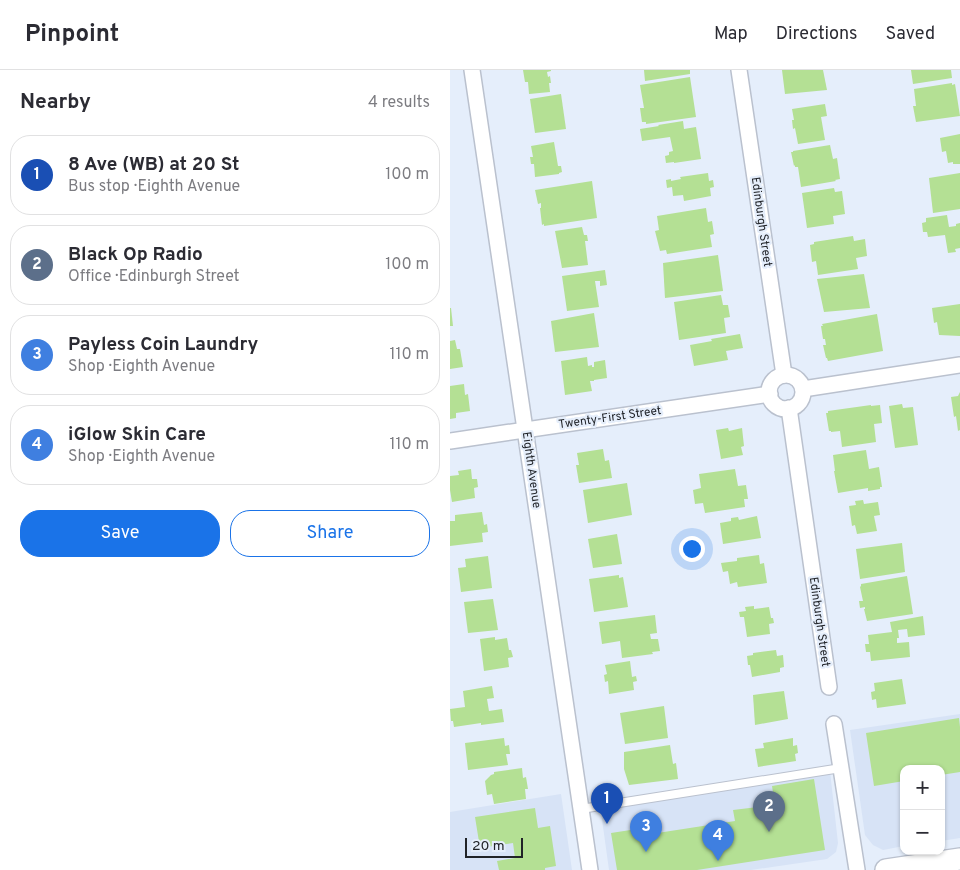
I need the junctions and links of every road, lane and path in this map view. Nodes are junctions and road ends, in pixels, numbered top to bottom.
1 (472, 70) edge
2 (739, 70) edge
3 (960, 365) edge
4 (784, 375) junction
5 (803, 389) junction
6 (770, 394) junction
7 (789, 408) junction
8 (525, 430) junction
9 (450, 441) edge
10 (829, 687) dead end
11 (834, 724) dead end
12 (841, 768) junction
13 (581, 809) junction
14 (960, 859) edge
15 (590, 870) edge
16 (857, 870) edge
17 (893, 870) edge

1 - 8 street, Eighth Avenue
2 - 4 street, Edinburgh Street
3 - 5 street
4 - 5 street
4 - 6 street
5 - 7 street
6 - 7 street
6 - 8 street, Twenty-First Street
7 - 10 street, Edinburgh Street
8 - 9 street, Twenty-First Street
8 - 13 street, Eighth Avenue
11 - 12 street
12 - 13 lane
12 - 16 street
13 - 15 street, Eighth Avenue
14 - 17 main road

